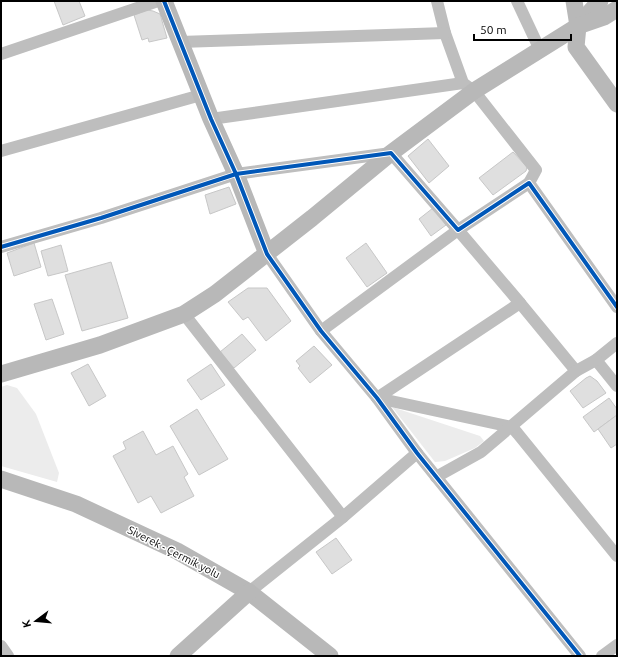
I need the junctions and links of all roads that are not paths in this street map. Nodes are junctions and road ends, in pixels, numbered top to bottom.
1 (158, 1) edge
2 (164, 1) edge
3 (437, 1) edge
4 (517, 1) edge
5 (574, 1) edge
6 (600, 1) edge
7 (617, 9) edge
8 (578, 26) junction
9 (445, 33) junction
10 (180, 42) junction
11 (540, 50) junction
12 (1, 54) edge
13 (469, 87) junction
14 (201, 95) junction
15 (617, 104) edge
16 (211, 119) junction
17 (1, 151) edge
18 (391, 153) junction
19 (236, 174) junction
20 (529, 183) junction
21 (458, 230) junction
22 (1, 247) edge
23 (267, 254) junction
24 (520, 303) junction
25 (617, 307) edge
26 (184, 314) junction
27 (321, 331) junction
28 (617, 343) edge
29 (596, 360) junction
30 (576, 371) junction
31 (1, 374) edge
32 (617, 386) edge
33 (377, 398) junction
34 (512, 427) junction
35 (417, 453) junction
36 (436, 477) junction
37 (1, 479) edge
38 (343, 517) junction
39 (617, 556) edge
40 (249, 592) junction
41 (617, 645) edge
42 (1, 646) edge
43 (8, 656) edge
44 (178, 656) edge
45 (330, 656) edge
46 (580, 656) edge
47 (602, 656) edge

1 - 12 street
2 - 10 main road
3 - 9 street
4 - 11 street
5 - 8 main road
6 - 8 main road
7 - 8 main road
8 - 11 main road
8 - 15 main road
9 - 10 street
9 - 13 street
10 - 14 main road
11 - 13 main road
13 - 16 street
13 - 18 main road
13 - 20 street
14 - 16 main road
14 - 17 street
16 - 19 main road
18 - 19 street
18 - 21 street
18 - 23 main road
19 - 22 street
19 - 23 main road
20 - 21 street
20 - 25 street
21 - 24 street
21 - 27 street
23 - 26 main road
23 - 27 street
24 - 30 street
24 - 33 street
26 - 31 main road
26 - 38 street
27 - 33 street
28 - 29 street
29 - 30 street
29 - 32 street
30 - 34 street
33 - 34 street
33 - 35 street
34 - 36 street
34 - 39 street
35 - 36 street
35 - 38 street
36 - 46 street
37 - 40 main road, Siverek - Çermik yolu
38 - 40 street
40 - 44 main road
40 - 45 main road, Siverek - Çermik yolu
41 - 47 street
42 - 43 street

